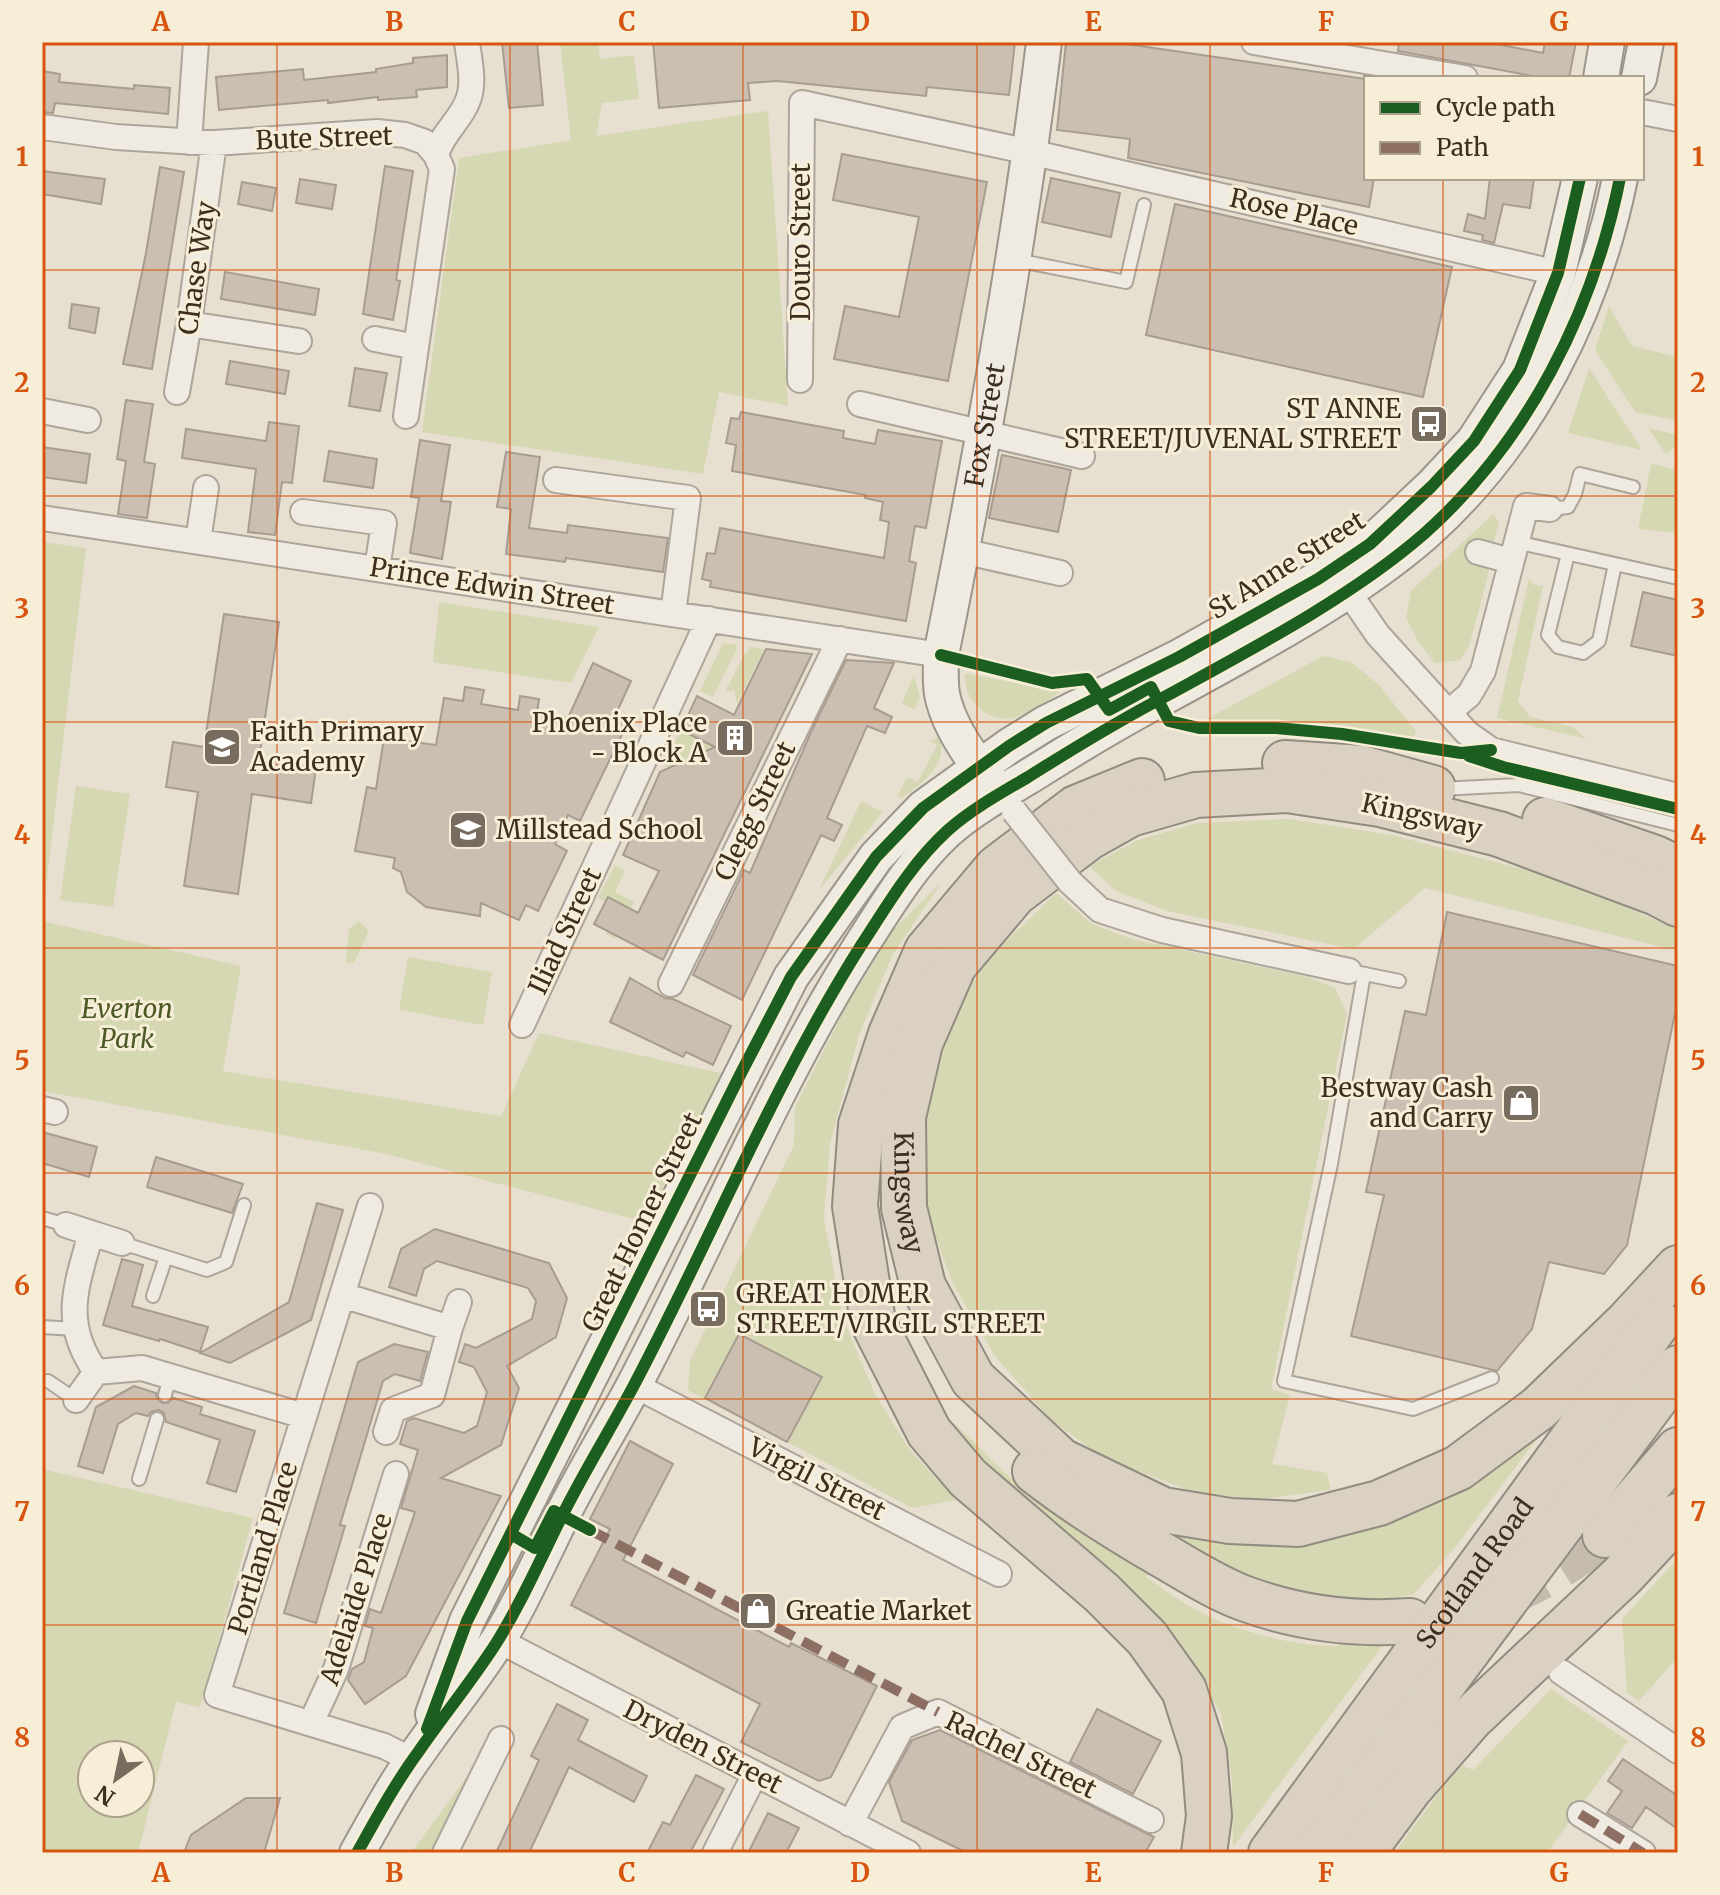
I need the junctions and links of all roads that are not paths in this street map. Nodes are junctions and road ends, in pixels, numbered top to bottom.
1 (196, 42) edge
2 (467, 42) edge
3 (1044, 42) edge
4 (1254, 42) edge
5 (1607, 42) edge
6 (1646, 42) edge
7 (1453, 76) edge
8 (1601, 76) edge
9 (1639, 76) edge
10 (1644, 112) edge
11 (1678, 119) edge
12 (42, 127) edge
13 (189, 142) junction
14 (214, 143) junction
15 (1030, 152) junction
16 (439, 162) junction
17 (1580, 180) edge
18 (1620, 180) edge
19 (1144, 205) dead end
20 (1013, 260) junction
21 (1558, 273) junction
22 (189, 324) junction
23 (375, 339) dead end
24 (299, 341) dead end
25 (416, 347) junction
26 (800, 380) dead end
27 (177, 392) dead end
28 (860, 404) dead end
29 (42, 411) edge
30 (406, 416) dead end
31 (88, 420) dead end
32 (982, 433) junction
33 (1082, 456) dead end
34 (556, 480) dead end
35 (1633, 487) dead end
36 (206, 488) dead end
37 (1550, 509) joint
38 (303, 512) dead end
39 (42, 518) edge
40 (198, 541) junction
41 (962, 551) junction
42 (1478, 552) dead end
43 (1514, 552) junction
44 (1568, 554) junction
45 (1615, 564) junction
46 (377, 569) junction
47 (1060, 573) dead end
48 (1678, 578) edge
49 (1340, 579) junction
50 (673, 614) junction
51 (709, 619) junction
52 (840, 639) junction
53 (941, 655) junction
54 (1449, 712) junction
55 (979, 767) junction
56 (1436, 789) junction
57 (1678, 796) edge
58 (1007, 802) junction
59 (1678, 825) edge
60 (1678, 869) edge
61 (1678, 904) edge
62 (1357, 973) junction
63 (1399, 981) dead end
64 (671, 984) dead end
65 (522, 1025) dead end
66 (891, 1034) junction
67 (244, 1205) dead end
68 (370, 1206) dead end
69 (42, 1218) edge
70 (66, 1225) joint
71 (91, 1233) junction
72 (122, 1243) joint
73 (166, 1257) junction
74 (1678, 1268) edge
75 (342, 1295) junction
76 (1678, 1295) edge
77 (153, 1296) dead end
78 (459, 1302) dead end
79 (42, 1327) edge
80 (450, 1328) junction
81 (75, 1329) junction
82 (1678, 1368) edge
83 (96, 1372) junction
84 (1492, 1378) dead end
85 (48, 1381) dead end
86 (634, 1385) junction
87 (76, 1400) joint
88 (304, 1416) junction
89 (157, 1419) dead end
90 (386, 1432) dead end
91 (1678, 1450) edge
92 (396, 1474) dead end
93 (139, 1479) dead end
94 (1678, 1516) edge
95 (1605, 1535) tunnel mouth
96 (999, 1574) dead end
97 (1410, 1621) dead end
98 (498, 1640) junction
99 (1561, 1672) dead end
100 (311, 1723) junction
101 (1678, 1751) edge
102 (416, 1754) junction
103 (501, 1756) dead end
104 (755, 1774) junction
105 (1580, 1814) dead end
106 (1151, 1820) dead end
107 (850, 1824) junction
108 (357, 1853) edge
109 (445, 1853) edge
110 (715, 1853) edge
111 (908, 1853) edge
112 (1204, 1853) edge
113 (1271, 1853) edge
114 (1317, 1853) edge
115 (1362, 1853) edge
116 (1643, 1853) edge

1 - 13 street
2 - 16 street
3 - 15 street, Fox Street
4 - 7 street
5 - 8 street
6 - 9 street
10 - 11 street
12 - 13 street, Bute Street
13 - 14 street, Bute Street
14 - 16 street, Bute Street
14 - 22 street, Chase Way
15 - 20 street, Fox Street
15 - 21 street, Rose Place
15 - 26 street, Douro Street
16 - 25 street
17 - 21 street, St Anne Street
18 - 49 street, St Anne Street
19 - 20 lane
20 - 32 street, Fox Street
21 - 49 street, St Anne Street
22 - 24 street
22 - 27 street, Chase Way
23 - 25 street
25 - 30 street
28 - 32 street
29 - 31 street
32 - 33 street
32 - 41 street, Fox Street
34 - 50 street
35 - 37 lane
36 - 40 street
37 - 43 street
38 - 46 street
39 - 40 street, Prince Edwin Street
40 - 46 street, Prince Edwin Street
41 - 47 street
41 - 53 street, Fox Street
42 - 43 street
43 - 44 lane
43 - 54 street
44 - 45 lane
44 - 45 lane
45 - 48 lane
46 - 50 street, Prince Edwin Street
49 - 54 street
49 - 55 street, St Anne Street
49 - 58 street, St Anne Street
50 - 51 street, Prince Edwin Street
51 - 52 street, Prince Edwin Street
51 - 65 street, Iliad Street
52 - 53 street, Prince Edwin Street
52 - 64 street, Clegg Street
53 - 55 street, Fox Street
54 - 57 street
55 - 58 street, Fox Street
55 - 102 street, Great Homer Street
56 - 59 lane
56 - 60 highway, Kingsway
56 - 66 highway, Kingsway
58 - 62 street, bridge
58 - 86 street, Great Homer Street
61 - 74 highway, Kingsway
62 - 63 lane
62 - 84 lane
66 - 97 highway
66 - 112 highway
67 - 73 lane
68 - 75 street, Portland Place
69 - 70 lane
70 - 71 street
71 - 72 street
71 - 81 street
72 - 73 lane
73 - 77 lane
75 - 80 street
75 - 88 street, Portland Place
76 - 113 highway, Scotland Road
78 - 80 street
79 - 81 lane
80 - 90 street
81 - 83 street
82 - 114 highway, Scotland Road
83 - 87 street
83 - 88 street
85 - 87 lane
86 - 96 street, Virgil Street
86 - 98 street, Great Homer Street
88 - 100 street, Portland Place
89 - 93 lane
91 - 95 highway
92 - 100 street, Adelaide Place
94 - 115 highway
98 - 102 street, Great Homer Street
98 - 104 street, Dryden Street
99 - 101 street
100 - 102 street, Portland Place
102 - 108 street, Great Homer Street
103 - 109 street
104 - 107 street, Dryden Street
104 - 110 street
105 - 116 street
106 - 107 street, Rachel Street
107 - 111 street, Dryden Street

